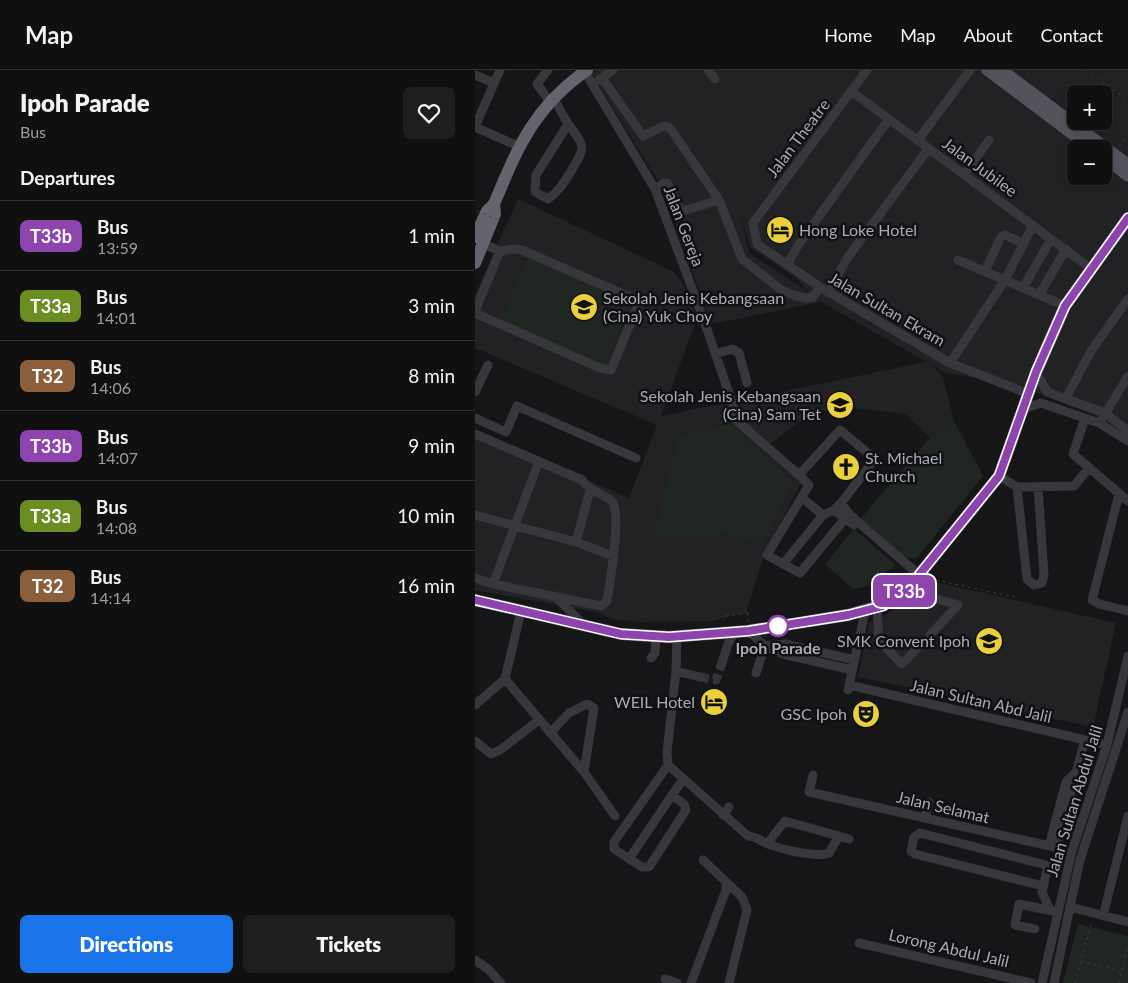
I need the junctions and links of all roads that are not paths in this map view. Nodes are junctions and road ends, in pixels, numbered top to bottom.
1 (500, 70) edge
2 (548, 70) edge
3 (613, 70) edge
4 (708, 70) edge
5 (867, 70) edge
6 (970, 70) edge
7 (987, 70) edge
8 (1002, 70) edge
9 (582, 72) edge
10 (475, 75) edge
11 (602, 78) junction
12 (715, 79) dead end
13 (494, 84) junction
14 (592, 84) junction
15 (851, 91) junction
16 (552, 100) junction
17 (889, 119) junction
18 (568, 124) junction
19 (475, 127) edge
20 (918, 140) junction
21 (989, 140) dead end
22 (1080, 140) edge
23 (1089, 140) edge
24 (518, 146) junction
25 (929, 148) junction
26 (1112, 157) edge
27 (1112, 159) edge
28 (1128, 164) edge
29 (965, 175) junction
30 (1128, 176) edge
31 (655, 189) junction
32 (719, 200) junction
33 (1128, 218) edge
34 (753, 224) joint
35 (1033, 226) junction
36 (1051, 239) junction
37 (479, 241) edge
38 (1023, 244) junction
39 (1066, 249) junction
40 (500, 251) junction
41 (958, 260) dead end
42 (475, 263) edge
43 (787, 265) junction
44 (1091, 268) junction
45 (985, 271) junction
46 (1005, 280) junction
47 (1023, 288) junction
48 (824, 289) junction
49 (1039, 295) junction
50 (1128, 298) edge
51 (1065, 306) junction
52 (475, 312) edge
53 (716, 354) junction
54 (950, 363) junction
55 (488, 365) dead end
56 (1036, 372) junction
57 (1128, 376) edge
58 (747, 383) dead end
59 (475, 392) edge
60 (1029, 394) junction
61 (1066, 398) junction
62 (1023, 409) junction
63 (1105, 413) junction
64 (475, 418) edge
65 (1085, 418) junction
66 (1099, 423) junction
67 (1128, 431) edge
68 (475, 434) edge
69 (1128, 441) edge
70 (636, 458) dead end
71 (539, 461) junction
72 (1089, 468) junction
73 (799, 475) junction
74 (999, 476) junction
75 (1017, 487) junction
76 (1038, 487) junction
77 (589, 490) junction
78 (1119, 494) junction
79 (802, 498) junction
80 (1128, 501) edge
81 (837, 506) junction
82 (823, 515) junction
83 (475, 516) edge
84 (847, 517) junction
85 (516, 526) junction
86 (576, 542) junction
87 (613, 556) junction
88 (783, 564) junction
89 (475, 578) edge
90 (914, 580) junction
91 (493, 584) junction
92 (555, 596) junction
93 (475, 600) edge
94 (871, 610) junction
95 (521, 611) junction
96 (1128, 611) edge
97 (584, 625) junction
98 (748, 631) junction
99 (735, 632) junction
100 (768, 632) junction
101 (631, 635) junction
102 (656, 636) junction
103 (677, 637) junction
104 (765, 646) junction
105 (1128, 656) edge
106 (651, 658) dead end
107 (855, 660) junction
108 (721, 666) tunnel mouth
109 (852, 670) junction
110 (676, 671) junction
111 (756, 673) dead end
112 (700, 677) tunnel mouth
113 (505, 680) junction
114 (475, 706) edge
115 (1128, 712) edge
116 (539, 720) junction
117 (550, 733) junction
118 (1085, 740) junction
119 (475, 741) edge
120 (1107, 745) junction
121 (668, 765) junction
122 (584, 772) junction
123 (813, 775) dead end
124 (683, 779) junction
125 (672, 795) junction
126 (929, 802) dead end
127 (729, 807) dead end
128 (723, 815) junction
129 (615, 816) dead end
130 (1128, 816) edge
131 (925, 818) junction
132 (839, 836) junction
133 (849, 839) dead end
134 (1022, 840) junction
135 (767, 844) junction
136 (1052, 846) junction
137 (1072, 851) junction
138 (1017, 857) junction
139 (629, 859) junction
140 (703, 860) dead end
141 (726, 882) junction
142 (1065, 882) junction
143 (1043, 886) junction
144 (1070, 907) junction
145 (1054, 911) junction
146 (1098, 914) junction
147 (1128, 922) edge
148 (1035, 929) dead end
149 (1051, 941) junction
150 (859, 943) dead end
151 (475, 960) edge
152 (665, 979) dead end
153 (501, 983) edge
154 (677, 983) edge
155 (691, 983) edge
156 (729, 983) edge
157 (1031, 983) edge
158 (1042, 983) edge
159 (1054, 983) edge

1 - 13 street
2 - 16 street
3 - 11 street
4 - 12 street
5 - 15 street, Jalan Theatre
6 - 20 street
7 - 22 main road
8 - 23 main road
9 - 14 street, Jalan Gereja
9 - 16 highway
10 - 13 street
11 - 14 street
11 - 32 street
13 - 19 street
14 - 31 street, Jalan Gereja
15 - 17 street, Jalan Jubilee
15 - 34 street, Jalan Theatre
16 - 18 street
16 - 24 highway
17 - 20 street, Jalan Jubilee
17 - 43 street
18 - 18 street
19 - 24 street
20 - 25 street, Jalan Jubilee
21 - 29 street
24 - 37 highway
25 - 29 street, Jalan Jubilee
25 - 48 street
26 - 28 main road
27 - 30 main road
29 - 35 street, Jalan Jubilee
31 - 32 street
31 - 53 street, Jalan Gereja
32 - 48 street
33 - 44 highway
34 - 43 street, Jalan Sultan Ekram
35 - 36 street, Jalan Jubilee
35 - 38 street
36 - 39 street, Jalan Jubilee
36 - 47 street
37 - 40 street
37 - 42 highway
38 - 45 street
38 - 46 street
39 - 44 street, Jalan Jubilee
39 - 49 street
40 - 52 street
40 - 52 street
41 - 45 street
43 - 48 street, Jalan Sultan Ekram
44 - 51 highway
45 - 46 street
46 - 47 street
46 - 54 street
47 - 49 street
48 - 54 street, Jalan Sultan Ekram
49 - 51 street
50 - 61 street
51 - 56 highway
53 - 58 street
53 - 73 street, Jalan Gereja
54 - 60 street, Jalan Sultan Ekram
55 - 59 street
56 - 60 highway
56 - 61 street
57 - 63 street
60 - 62 highway
61 - 63 street
62 - 65 street
62 - 74 highway
63 - 66 street
63 - 67 street
64 - 70 street
65 - 66 street
65 - 72 street
66 - 69 street
68 - 71 street
71 - 77 street
71 - 85 street
72 - 76 street
72 - 78 street
73 - 79 street
73 - 81 street
74 - 75 street
74 - 90 highway
75 - 76 street
75 - 76 street
77 - 86 street
77 - 87 street
78 - 80 street
78 - 96 street
79 - 82 street
79 - 88 street
81 - 82 street
81 - 84 street
82 - 88 street
83 - 85 street
84 - 88 street
84 - 90 street
85 - 86 street
85 - 91 street
86 - 87 street
87 - 92 street
89 - 91 street
90 - 94 highway
90 - 94 street
91 - 92 street
92 - 97 street
93 - 95 highway
94 - 100 highway
94 - 107 street
95 - 97 highway
95 - 113 street
97 - 101 highway
98 - 99 highway
98 - 100 highway
98 - 104 street
99 - 103 highway
99 - 108 street
100 - 101 highway
101 - 102 highway
102 - 103 highway
102 - 106 street
103 - 110 street
104 - 107 street
104 - 109 street
104 - 111 street
105 - 120 street, Jalan Sultan Abdul Jalil
107 - 109 street
109 - 118 street, Jalan Sultan Abd Jalil
110 - 112 street
110 - 121 street
113 - 114 street
113 - 116 street
115 - 144 street, Jalan Sultan Abdul Jalil
116 - 117 street
116 - 119 street
117 - 122 street
117 - 122 street
118 - 120 street, Jalan Sultan Abd Jalil
118 - 136 street
120 - 137 street, Jalan Sultan Abdul Jalil
121 - 124 street
121 - 139 street
122 - 129 street
123 - 131 street, Jalan Selamat
124 - 125 street
124 - 128 street
125 - 139 street
125 - 139 street
126 - 131 street
127 - 128 street
128 - 135 street
130 - 146 street
131 - 134 street, Jalan Selamat
132 - 133 street
132 - 135 street
132 - 135 street
134 - 136 street, Jalan Selamat
134 - 138 street
136 - 137 street, Jalan Selamat
137 - 142 street, Jalan Sultan Abdul Jalil
138 - 143 street
138 - 143 street
140 - 141 street
141 - 155 street
141 - 156 street
142 - 144 street
142 - 145 street, Jalan Sultan Abdul Jalil
143 - 145 street
144 - 146 street
144 - 149 street
144 - 159 street, Jalan Sultan Abdul Jalil
145 - 148 street
145 - 149 street, Jalan Sultan Abdul Jalil
146 - 147 street
149 - 158 street, Jalan Sultan Abdul Jalil
150 - 157 street, Lorong Abdul Jalil
151 - 153 street
152 - 154 street

